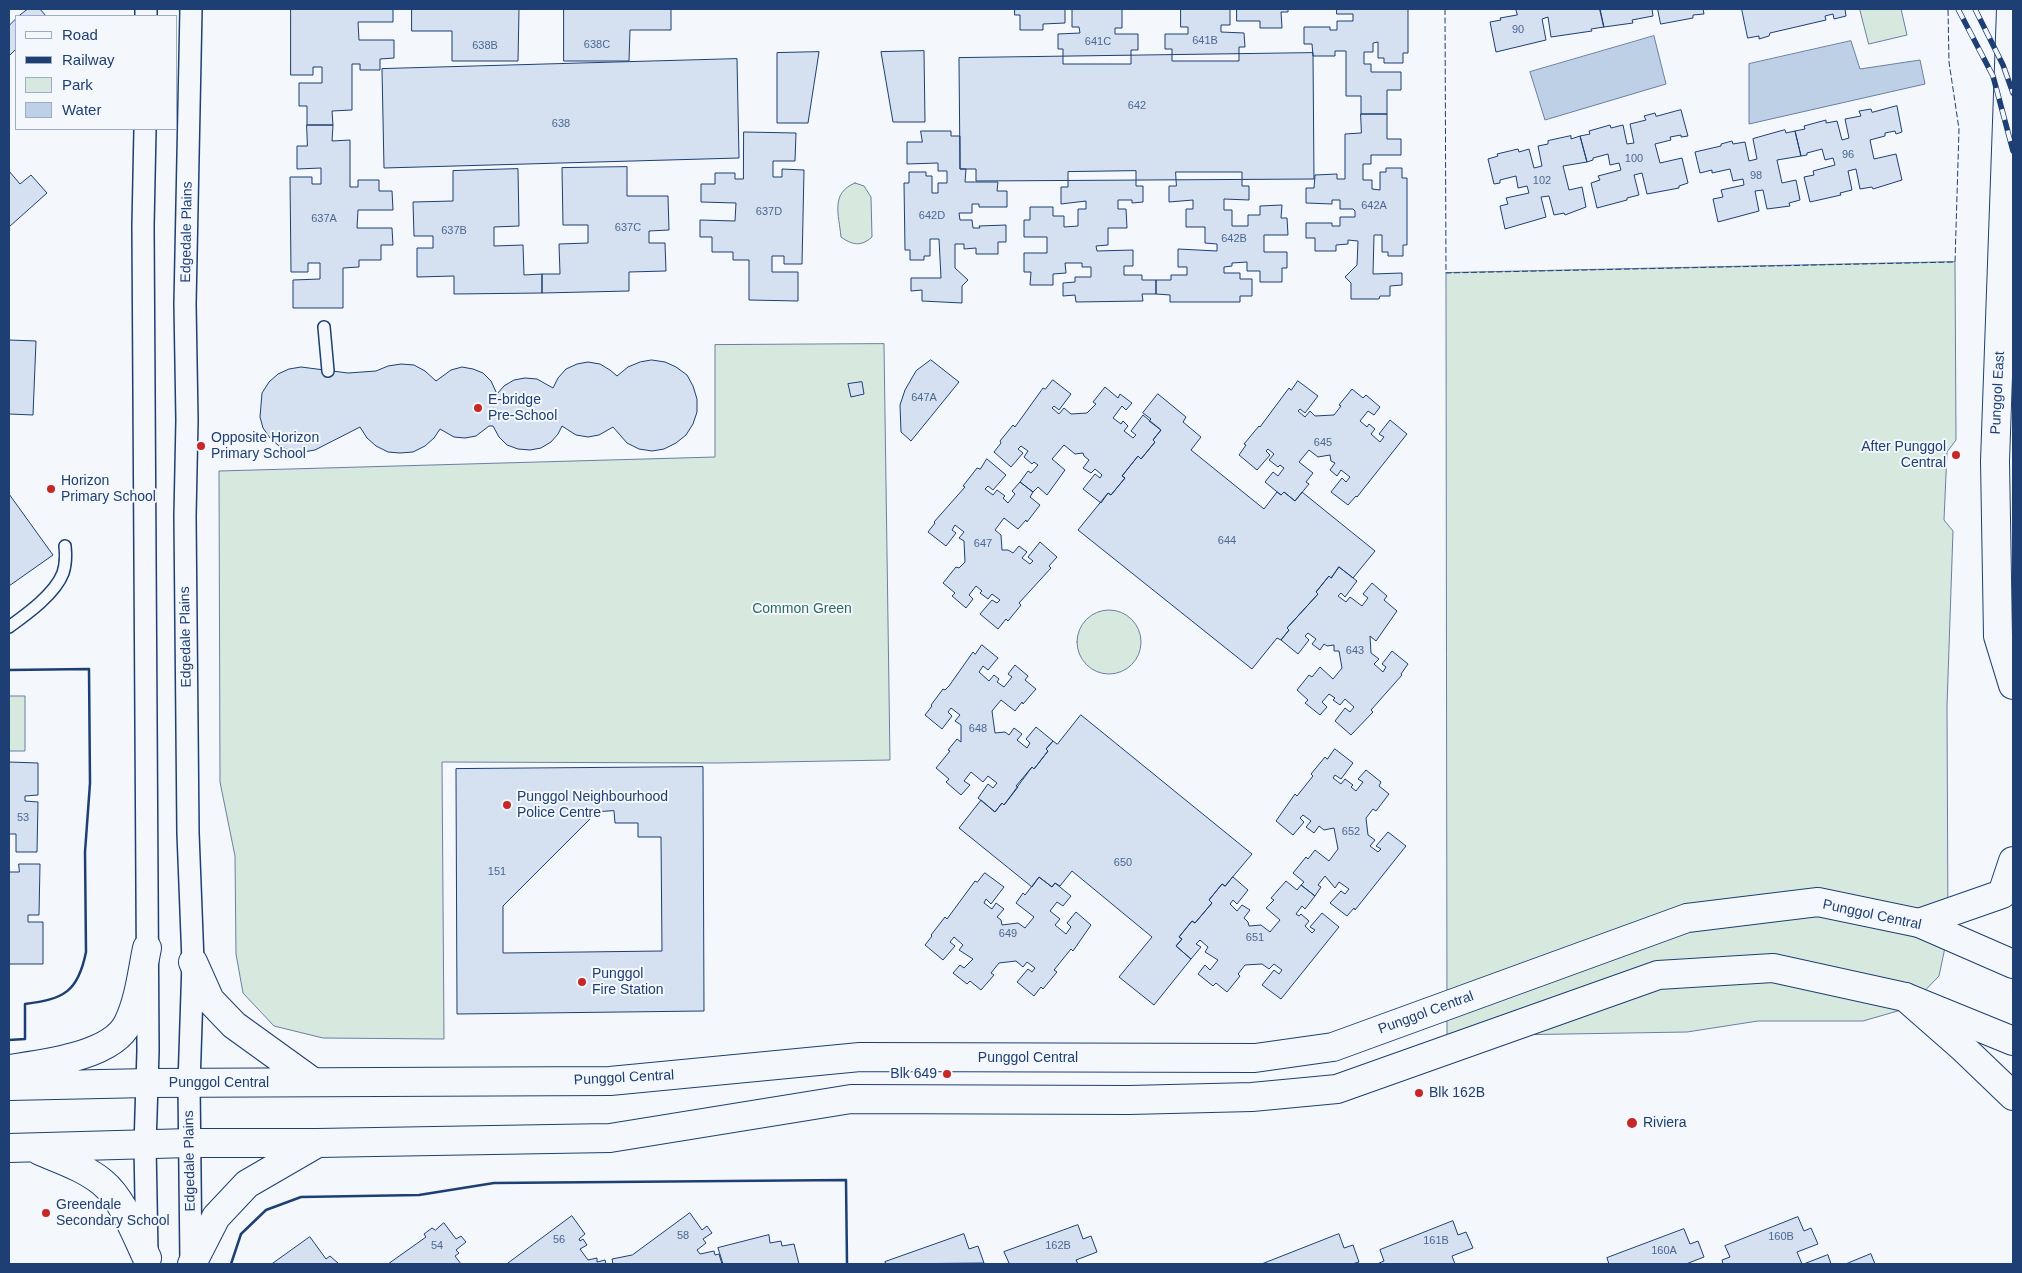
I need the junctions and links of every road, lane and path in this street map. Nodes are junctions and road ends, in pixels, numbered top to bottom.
1 (191, 9) edge
2 (2011, 9) edge
3 (145, 130) edge
4 (324, 327) dead end
5 (328, 371) dead end
6 (2013, 420) edge
7 (1995, 461) junction
8 (65, 546) dead end
9 (9, 627) edge
10 (2013, 685) edge
11 (2013, 861) edge
12 (1919, 923) junction
13 (147, 948) junction
14 (193, 962) junction
15 (2013, 964) edge
16 (1905, 997) junction
17 (2013, 1041) edge
18 (9, 1069) edge
19 (313, 1082) junction
20 (148, 1083) junction
21 (189, 1084) junction
22 (9, 1086) edge
23 (2013, 1096) edge
24 (190, 1143) junction
25 (317, 1143) junction
26 (145, 1146) junction
27 (21, 1148) edge
28 (147, 1261) edge
29 (192, 1264) edge

1 - 14 street, Edgedale Plains
2 - 7 main road, Punggol East
3 - 13 street
4 - 5 lane
6 - 7 main road
7 - 10 main road, Punggol East
8 - 9 lane
11 - 12 main road
12 - 15 main road, Punggol Central
12 - 19 main road, Punggol Central
13 - 18 main road
13 - 20 street
14 - 19 main road
14 - 21 street, Edgedale Plains
16 - 17 main road
16 - 23 main road
16 - 25 main road
19 - 21 main road, Punggol Central
20 - 21 main road, Punggol Central
20 - 22 main road, Punggol Central
20 - 26 street
21 - 24 street, Edgedale Plains
24 - 25 main road
24 - 26 main road
24 - 29 street, Edgedale Plains
25 - 29 main road
26 - 27 main road
26 - 28 street
27 - 28 main road

